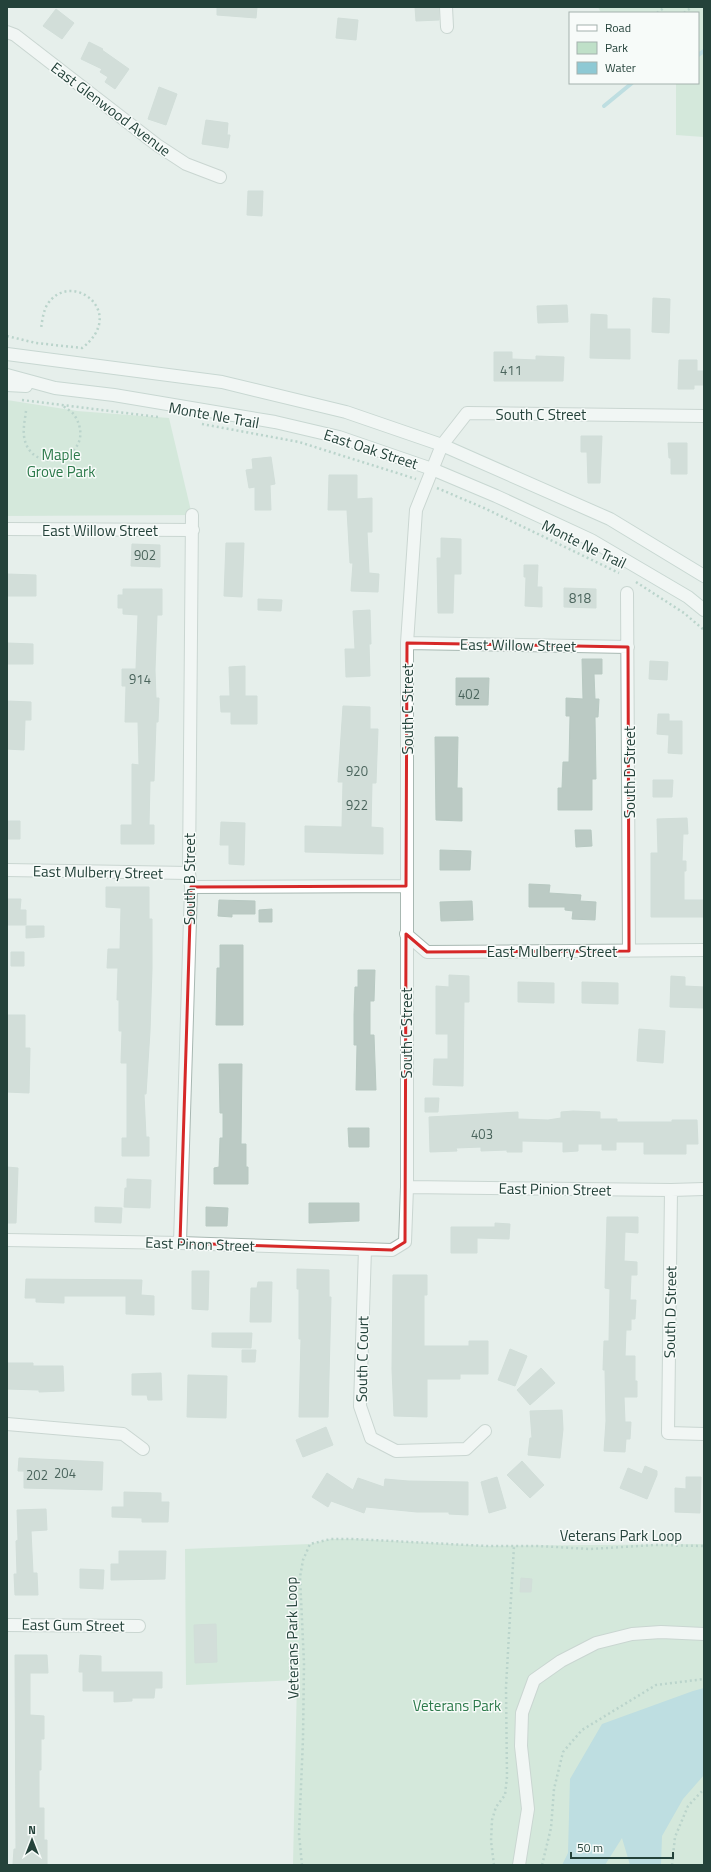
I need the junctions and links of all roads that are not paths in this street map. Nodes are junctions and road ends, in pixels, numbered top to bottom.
1 (446, 7) edge
2 (446, 27) dead end
3 (7, 32) edge
4 (220, 177) dead end
5 (10, 353) edge
6 (7, 376) edge
7 (7, 385) edge
8 (55, 388) junction
9 (704, 416) edge
10 (442, 444) junction
11 (432, 469) junction
12 (192, 515) dead end
13 (7, 529) edge
14 (193, 530) junction
15 (704, 576) edge
16 (627, 593) dead end
17 (704, 610) edge
18 (407, 643) junction
19 (628, 646) junction
20 (7, 870) edge
21 (189, 873) junction
22 (406, 886) junction
23 (191, 887) junction
24 (406, 934) junction
25 (704, 950) edge
26 (629, 951) junction
27 (407, 1187) junction
28 (704, 1189) edge
29 (672, 1190) junction
30 (7, 1240) edge
31 (180, 1243) junction
32 (365, 1249) junction
33 (392, 1250) joint
34 (7, 1424) edge
35 (485, 1431) dead end
36 (704, 1434) edge
37 (143, 1449) dead end
38 (7, 1625) edge
39 (139, 1626) dead end
40 (704, 1634) edge
41 (519, 1865) edge

1 - 2 street
3 - 4 street, East Glenwood Avenue
5 - 10 street, East Oak Street
6 - 8 street, East Oak Street
7 - 8 street
8 - 11 street, East Oak Street
9 - 10 street, South C Street
10 - 11 street, South C Street
10 - 15 street, East Oak Street
11 - 17 street, East Oak Street
11 - 18 street, South C Street
12 - 14 street, South B Street
13 - 14 street, East Willow Street
14 - 21 street, South B Street
16 - 19 street, South D Street
18 - 19 street, East Willow Street
18 - 22 street, South C Street
19 - 26 street, South D Street
20 - 21 street, East Mulberry Street
21 - 23 street, South B Street
22 - 23 street
22 - 24 street, South C Street
23 - 31 street, South B Street
24 - 26 street, East Mulberry Street
24 - 27 street, South C Street
25 - 26 street, East Mulberry Street
27 - 29 street, East Pinion Street
27 - 33 street, South C Street
28 - 29 street, East Pinion Street
29 - 36 street, South D Street
30 - 31 street, East Pinon Street
31 - 32 street, East Pinon Street
32 - 33 street, East Pinon Street
32 - 35 street, South C Court
34 - 37 street
38 - 39 street, East Gum Street
40 - 41 street

